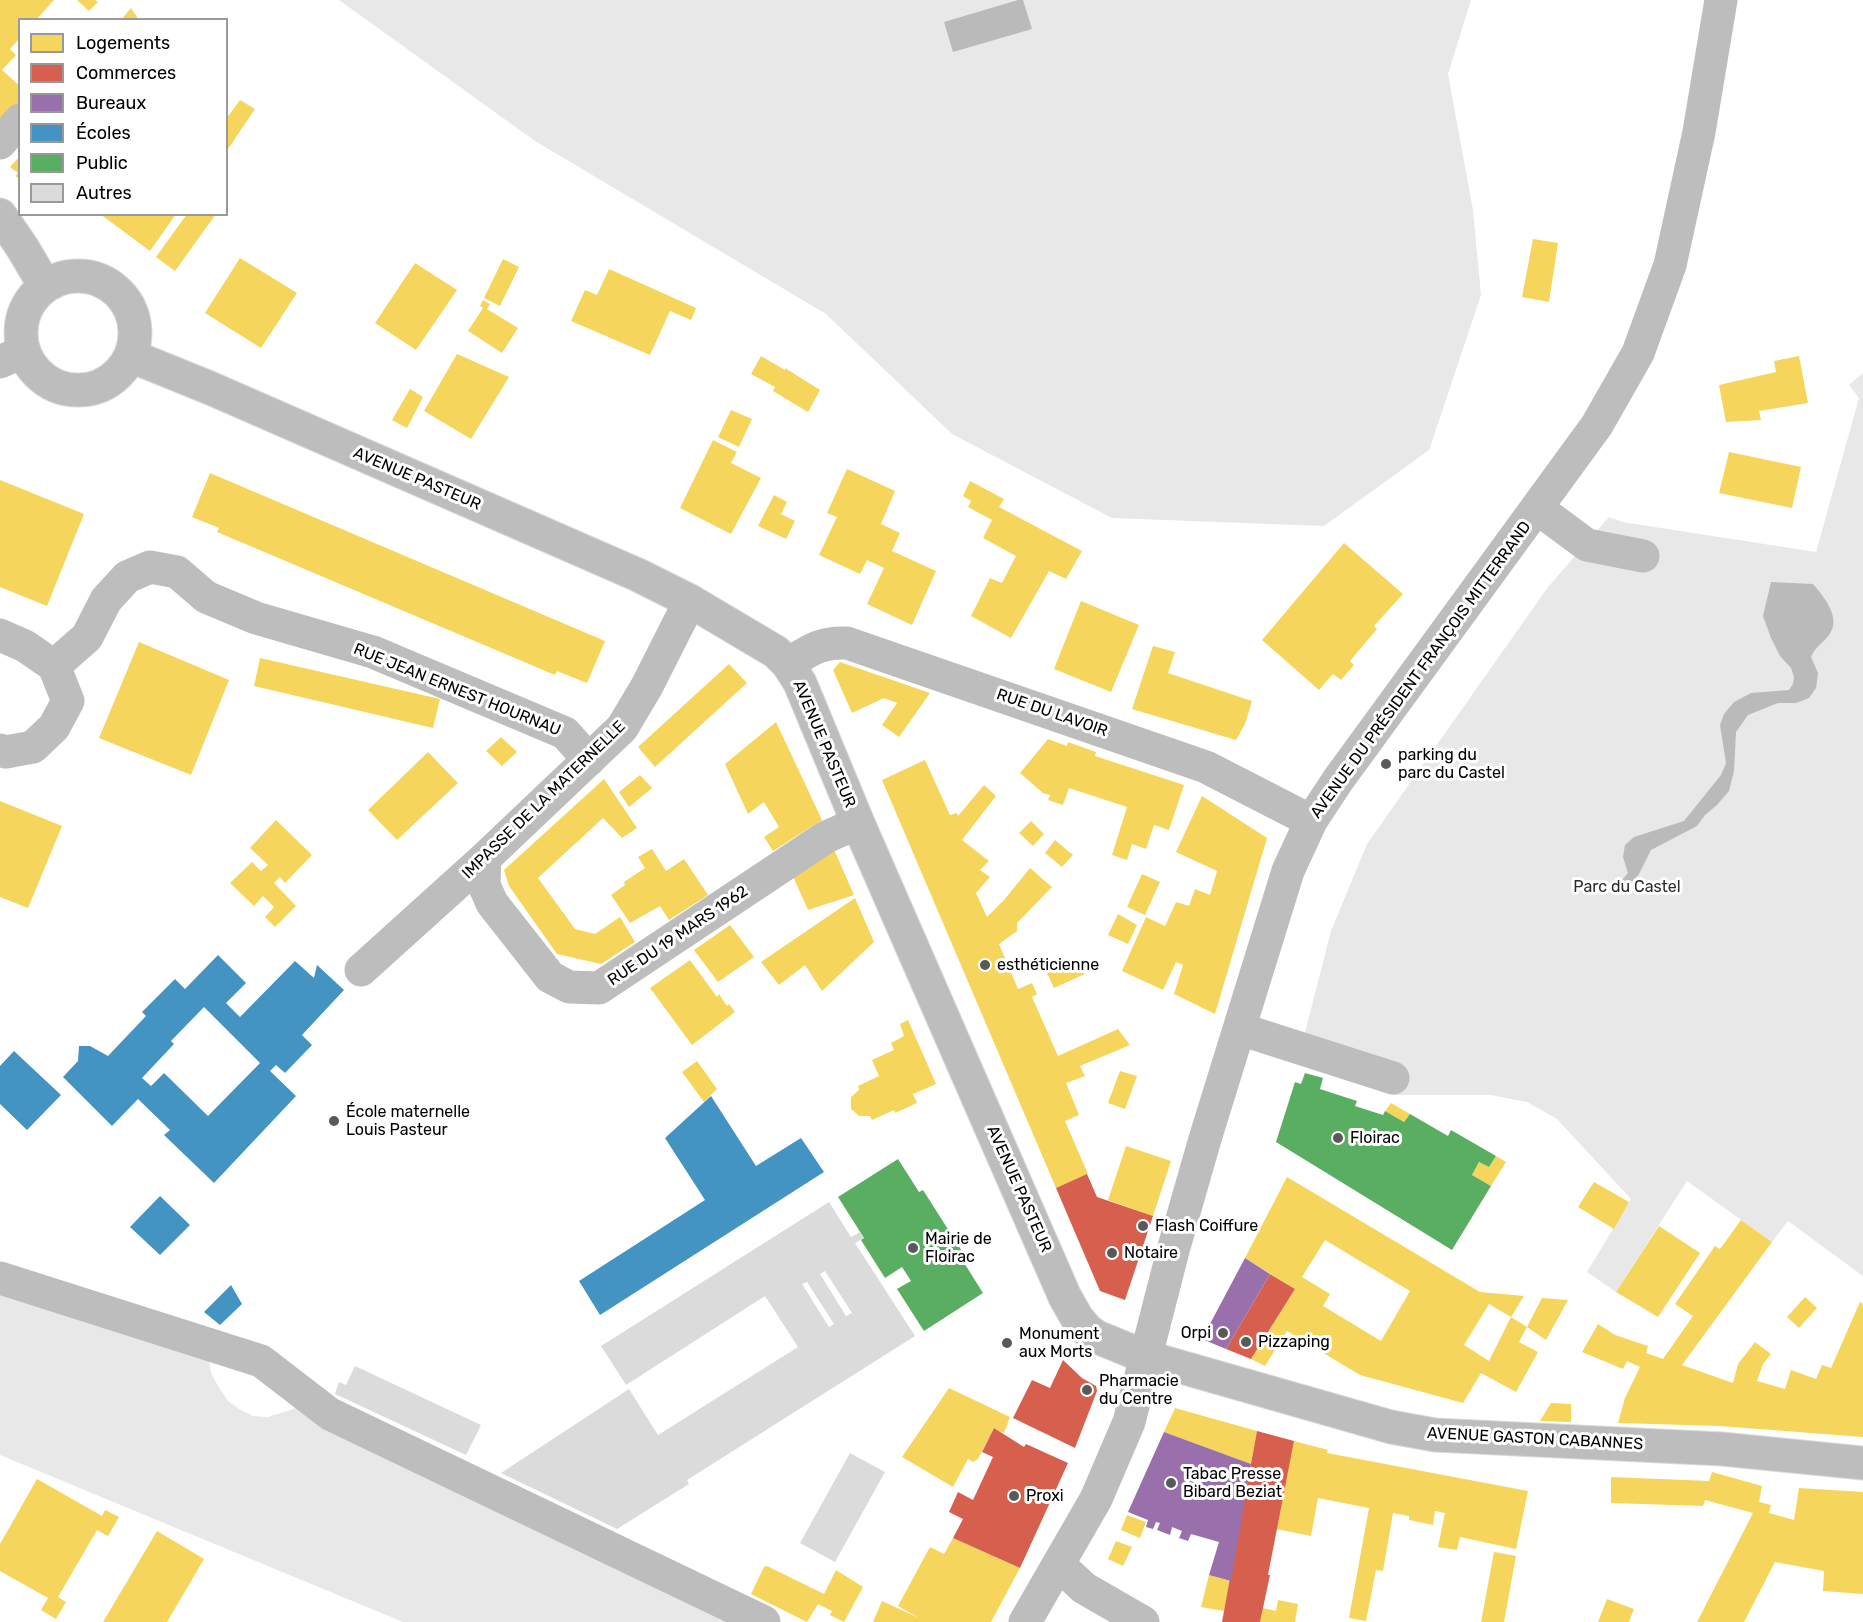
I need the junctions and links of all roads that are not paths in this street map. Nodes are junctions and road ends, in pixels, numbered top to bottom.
1 (1721, 0) edge
2 (18, 122) edge
3 (0, 143) edge
4 (0, 215) edge
5 (45, 286) junction
6 (12, 356) edge
7 (131, 356) junction
8 (1537, 508) junction
9 (1643, 556) dead end
10 (690, 601) junction
11 (0, 635) edge
12 (788, 664) junction
13 (54, 666) junction
14 (0, 750) edge
15 (589, 760) junction
16 (1311, 821) junction
17 (858, 823) junction
18 (485, 858) junction
19 (361, 970) dead end
20 (1240, 1029) junction
21 (1393, 1078) dead end
22 (0, 1278) edge
23 (1146, 1357) junction
24 (1863, 1463) edge
25 (1059, 1565) junction
26 (764, 1622) edge
27 (1025, 1622) edge
28 (1143, 1622) edge

1 - 8 street, AVENUE DU PRÉSIDENT FRANÇOIS MITTERRAND
2 - 3 street
4 - 5 street
5 - 6 street
5 - 7 street
6 - 7 street
7 - 10 street, AVENUE PASTEUR
8 - 9 street
8 - 16 street, AVENUE DU PRÉSIDENT FRANÇOIS MITTERRAND
10 - 12 street, AVENUE PASTEUR
10 - 15 street, IMPASSE DE LA MATERNELLE
11 - 13 street
12 - 16 street, RUE DU LAVOIR
12 - 17 street, AVENUE PASTEUR
13 - 14 street
13 - 15 street, RUE JEAN ERNEST HOURNAU
15 - 18 street, IMPASSE DE LA MATERNELLE
16 - 20 street, AVENUE DU PRÉSIDENT FRANÇOIS MITTERRAND
17 - 18 street, RUE DU 19 MARS 1962
17 - 23 street, AVENUE PASTEUR
18 - 19 street, IMPASSE DE LA MATERNELLE
20 - 21 street
20 - 23 street, AVENUE DU PRÉSIDENT FRANÇOIS MITTERRAND
22 - 26 street
23 - 24 street, AVENUE GASTON CABANNES
23 - 25 street, AVENUE DU PRÉSIDENT FRANÇOIS MITTERRAND
25 - 27 street, AVENUE DU PRÉSIDENT FRANÇOIS MITTERRAND
25 - 28 street

